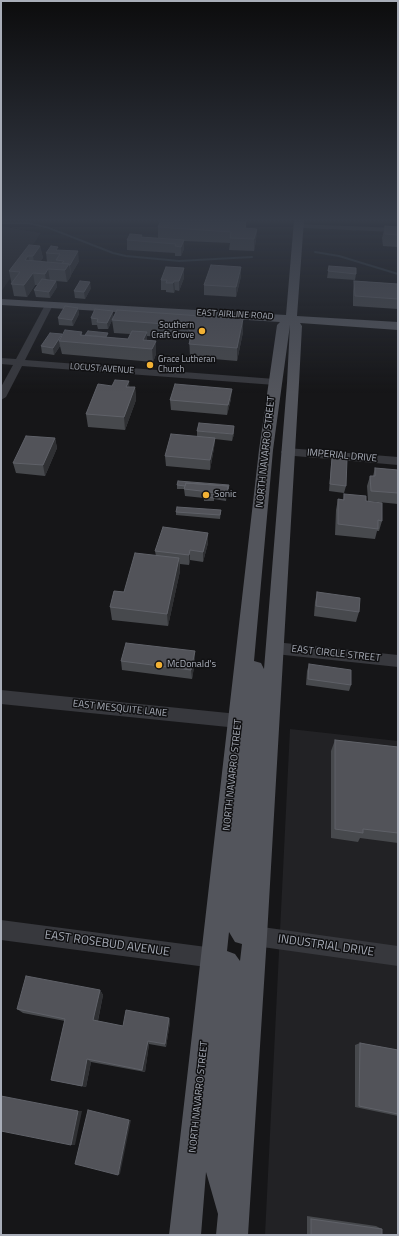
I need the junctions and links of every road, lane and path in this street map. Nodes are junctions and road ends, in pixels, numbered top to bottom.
1 (294, 278) edge
2 (1, 302) edge
3 (50, 305) junction
4 (291, 318) junction
5 (398, 326) edge
6 (1, 362) edge
7 (19, 363) junction
8 (274, 382) junction
9 (1, 397) edge
10 (287, 452) junction
11 (398, 461) edge
12 (275, 648) junction
13 (244, 656) junction
14 (398, 661) edge
15 (1, 697) edge
16 (238, 721) junction
17 (1, 930) edge
18 (255, 936) junction
19 (398, 956) edge
20 (214, 958) junction
21 (233, 1226) edge
22 (185, 1235) edge

1 - 4 main road, NORTH NAVARRO STREET
2 - 3 main road, EAST AIRLINE ROAD
3 - 4 main road, EAST AIRLINE ROAD
3 - 7 street
4 - 5 main road, EAST AIRLINE ROAD
4 - 8 main road, NORTH NAVARRO STREET
4 - 10 main road, NORTH NAVARRO STREET
6 - 7 street, LOCUST AVENUE
7 - 8 street, LOCUST AVENUE
7 - 9 street
8 - 13 main road, NORTH NAVARRO STREET
10 - 11 street, IMPERIAL DRIVE
10 - 12 main road, NORTH NAVARRO STREET
12 - 14 street, EAST CIRCLE STREET
12 - 18 main road, NORTH NAVARRO STREET
13 - 16 main road, NORTH NAVARRO STREET
13 - 18 main road
15 - 16 street, EAST MESQUITE LANE
16 - 20 main road, NORTH NAVARRO STREET
17 - 20 street, EAST ROSEBUD AVENUE
18 - 19 street, INDUSTRIAL DRIVE
18 - 21 main road, NORTH NAVARRO STREET
20 - 21 main road
20 - 22 main road, NORTH NAVARRO STREET

